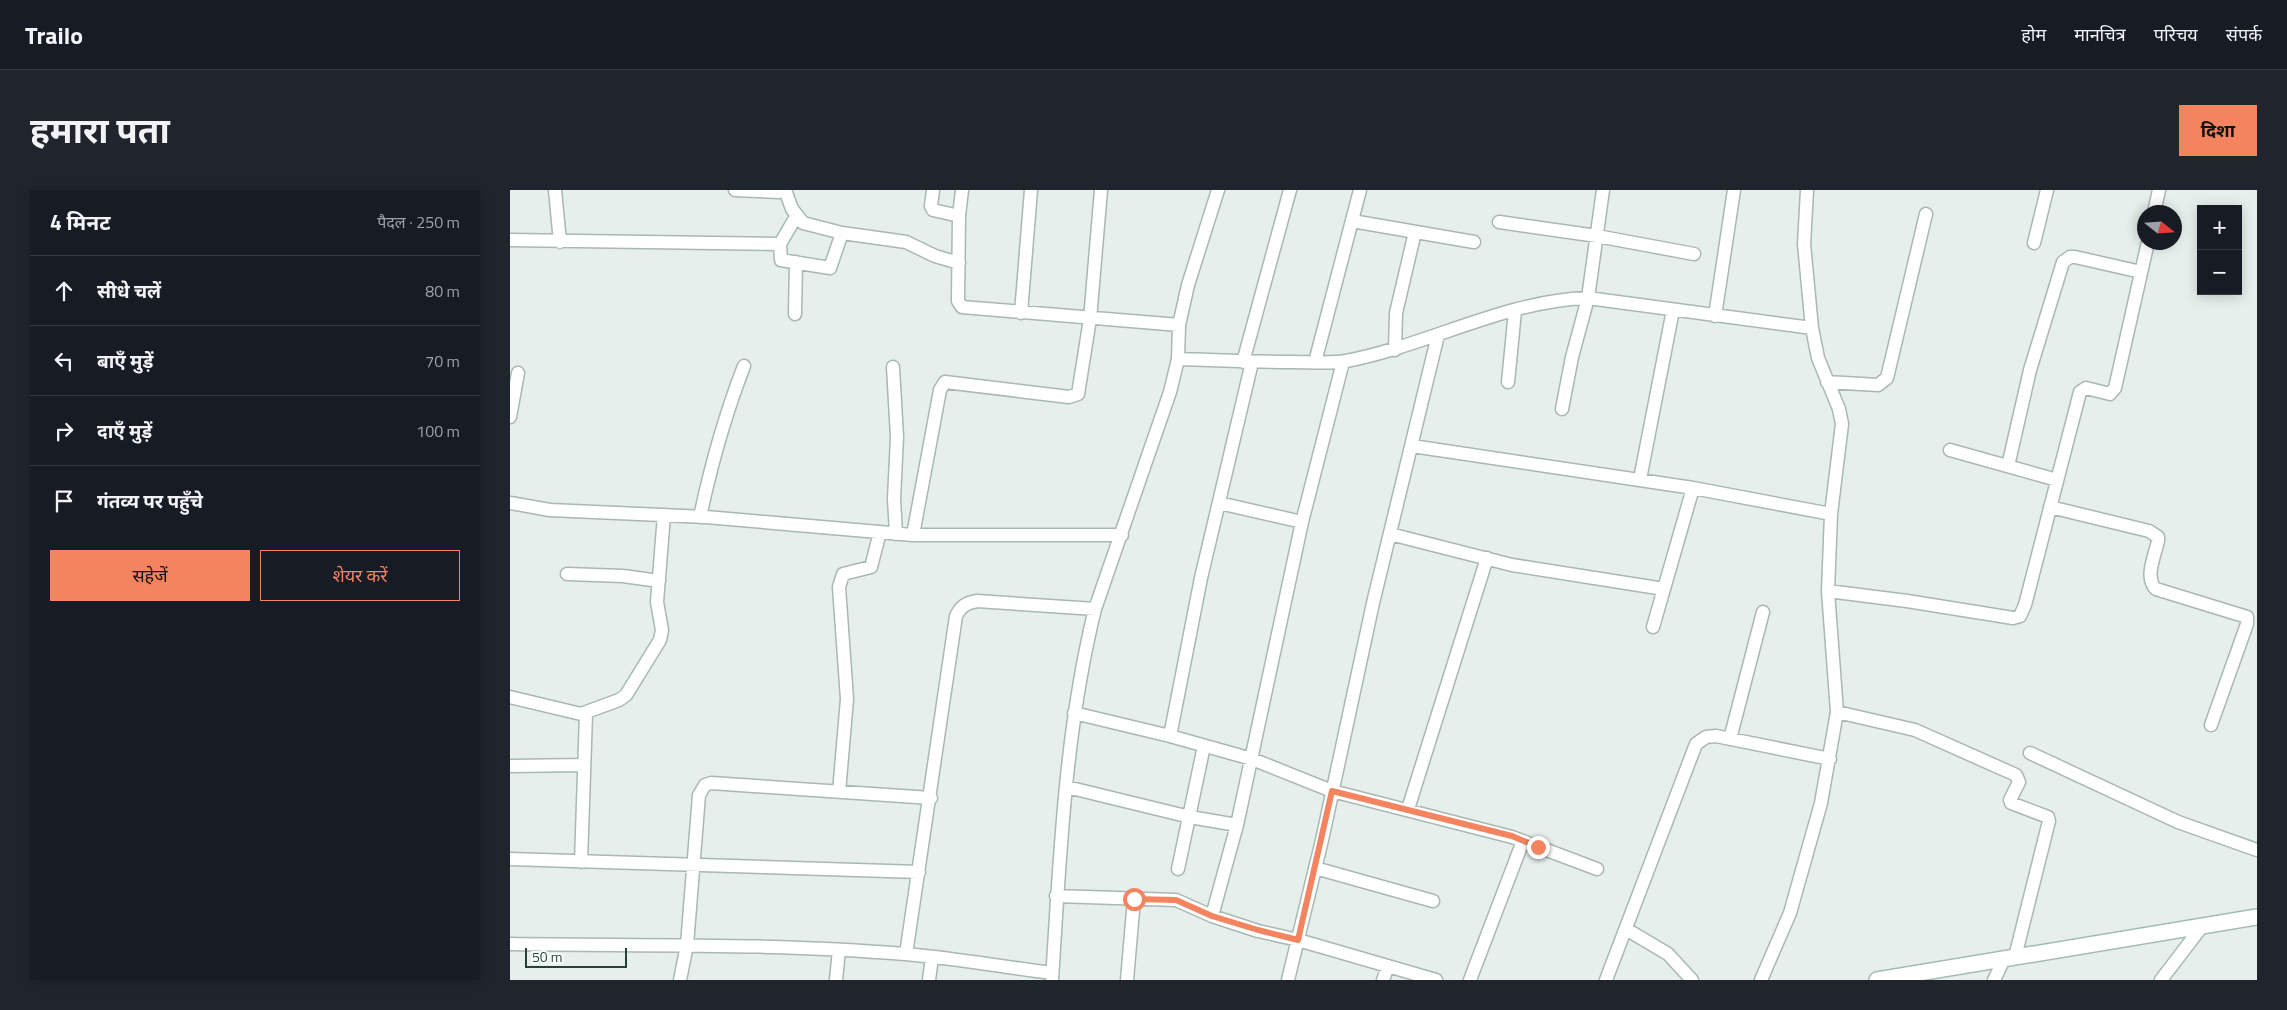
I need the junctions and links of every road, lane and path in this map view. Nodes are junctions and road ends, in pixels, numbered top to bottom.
1 (555, 190) edge
2 (735, 190) edge
3 (784, 190) edge
4 (933, 190) edge
5 (962, 190) edge
6 (1031, 190) edge
7 (1101, 190) edge
8 (1218, 190) edge
9 (1290, 190) edge
10 (1360, 190) edge
11 (1603, 190) edge
12 (1734, 190) edge
13 (1807, 190) edge
14 (2047, 190) edge
15 (2159, 190) edge
16 (2156, 205) edge
17 (1926, 214) dead end
18 (797, 215) junction
19 (959, 216) junction
20 (1352, 221) junction
21 (1499, 222) dead end
22 (1415, 232) junction
23 (842, 233) junction
24 (1597, 236) junction
25 (510, 240) edge
26 (560, 242) junction
27 (1474, 242) dead end
28 (2034, 243) dead end
29 (780, 244) junction
30 (2146, 250) edge
31 (1694, 254) dead end
32 (796, 262) junction
33 (959, 263) junction
34 (2141, 272) junction
35 (1588, 298) junction
36 (1673, 310) junction
37 (1515, 311) junction
38 (1021, 313) junction
39 (795, 314) dead end
40 (1715, 316) junction
41 (1090, 318) junction
42 (1179, 325) junction
43 (1812, 328) junction
44 (1438, 336) junction
45 (1395, 350) junction
46 (1178, 358) junction
47 (1248, 362) junction
48 (1315, 362) junction
49 (1343, 362) junction
50 (744, 366) dead end
51 (893, 367) dead end
52 (518, 373) dead end
53 (1508, 382) dead end
54 (1828, 382) junction
55 (1562, 409) dead end
56 (510, 417) edge
57 (1412, 446) junction
58 (1950, 450) dead end
59 (2008, 466) junction
60 (1640, 479) junction
61 (2057, 480) junction
62 (1693, 488) junction
63 (510, 503) edge
64 (1219, 503) junction
65 (2050, 507) junction
66 (1831, 514) junction
67 (664, 515) junction
68 (700, 517) junction
69 (1302, 522) junction
70 (880, 532) junction
71 (896, 534) junction
72 (1390, 534) junction
73 (913, 535) junction
74 (1122, 535) junction
75 (1487, 558) junction
76 (567, 574) dead end
77 (659, 581) junction
78 (1664, 589) junction
79 (1828, 591) junction
80 (1095, 609) junction
81 (1763, 612) dead end
82 (1654, 627) dead end
83 (510, 697) edge
84 (1837, 712) junction
85 (1074, 713) junction
86 (586, 714) junction
87 (2211, 725) dead end
88 (1170, 736) junction
89 (1730, 739) junction
90 (1204, 746) junction
91 (2030, 753) dead end
92 (1252, 759) junction
93 (1830, 759) junction
94 (584, 765) junction
95 (510, 766) edge
96 (1067, 788) junction
97 (1332, 791) junction
98 (839, 792) junction
99 (931, 798) junction
100 (1408, 810) junction
101 (1190, 817) junction
102 (1237, 825) junction
103 (1524, 841) junction
104 (2257, 850) edge
105 (510, 859) edge
106 (582, 862) junction
107 (695, 866) junction
108 (1315, 868) junction
109 (1597, 868) dead end
110 (1178, 869) dead end
111 (919, 872) junction
112 (1056, 896) junction
113 (1134, 899) junction
114 (1432, 901) dead end
115 (1212, 916) junction
116 (2257, 916) edge
117 (2203, 925) junction
118 (1626, 929) junction
119 (1298, 940) junction
120 (510, 944) edge
121 (687, 945) junction
122 (839, 950) junction
123 (906, 954) junction
124 (932, 957) junction
125 (2009, 958) junction
126 (1388, 966) junction
127 (1052, 977) edge
128 (680, 980) edge
129 (836, 980) edge
130 (929, 980) edge
131 (1127, 980) edge
132 (1288, 980) edge
133 (1383, 980) edge
134 (1436, 980) edge
135 (1470, 980) edge
136 (1606, 980) edge
137 (1692, 980) edge
138 (1761, 980) edge
139 (1877, 980) edge
140 (1994, 980) edge
141 (2161, 980) edge

1 - 26 street
2 - 3 street
3 - 18 street
4 - 19 street
5 - 19 street
6 - 38 street
7 - 41 street
8 - 42 street
9 - 47 street
10 - 20 street
11 - 24 street
12 - 40 street
13 - 43 street
14 - 28 street
15 - 16 street
17 - 54 street
18 - 23 street
18 - 29 street
19 - 33 street
20 - 22 street
20 - 48 street
21 - 24 street
22 - 27 street
22 - 45 street
23 - 32 street
23 - 33 street
24 - 31 street
24 - 35 street
25 - 26 street
26 - 29 street
29 - 32 street
30 - 34 street
32 - 39 street
33 - 38 street
34 - 59 street
34 - 61 street
35 - 36 street
35 - 37 street
35 - 55 street
36 - 40 street
36 - 60 street
37 - 44 street
37 - 53 street
38 - 41 street
40 - 43 street
41 - 42 street
41 - 73 street
42 - 46 street
43 - 54 street
44 - 45 street
44 - 57 street
45 - 49 street
46 - 47 street
46 - 74 street
47 - 48 street
47 - 64 street
48 - 49 street
49 - 69 street
50 - 68 street
51 - 71 street
52 - 56 street
54 - 66 street
57 - 60 street
57 - 72 street
58 - 59 street
59 - 61 street
60 - 62 street
61 - 65 street
62 - 66 street
62 - 78 street
63 - 67 street
64 - 69 street
64 - 88 street
65 - 79 street
65 - 87 street
66 - 79 street
67 - 68 street
67 - 77 street
68 - 70 street
69 - 92 street
70 - 71 street
70 - 98 street
71 - 73 street
72 - 75 street
72 - 97 street
73 - 74 street
74 - 80 street
75 - 78 street
75 - 100 street
76 - 77 street
77 - 86 street
78 - 82 street
79 - 84 street
80 - 85 street
80 - 99 street
81 - 89 street
83 - 86 street
84 - 93 street
84 - 125 street
85 - 88 street
85 - 96 street
86 - 94 street
88 - 90 street
89 - 93 street
89 - 118 street
90 - 92 street
90 - 101 street
91 - 104 street
92 - 97 street
92 - 102 street
93 - 138 street
94 - 95 street
94 - 106 street
96 - 101 street
96 - 112 street
97 - 100 street
97 - 108 street
98 - 99 street
98 - 107 street
99 - 111 street
100 - 103 street
101 - 102 street
101 - 110 street
102 - 115 street
103 - 109 street
103 - 135 street
105 - 106 street
106 - 107 street
107 - 111 street
107 - 121 street
108 - 114 street
108 - 119 street
111 - 123 street
112 - 113 street
112 - 127 street
113 - 115 street
113 - 131 street
115 - 119 street
116 - 117 street
117 - 125 street
117 - 141 street
118 - 136 street
118 - 137 street
119 - 126 street
119 - 132 street
120 - 121 street
121 - 122 street
121 - 128 street
122 - 123 street
122 - 129 street
123 - 124 street
124 - 127 street
124 - 130 street
125 - 139 street
125 - 140 street
126 - 133 street
126 - 134 street

